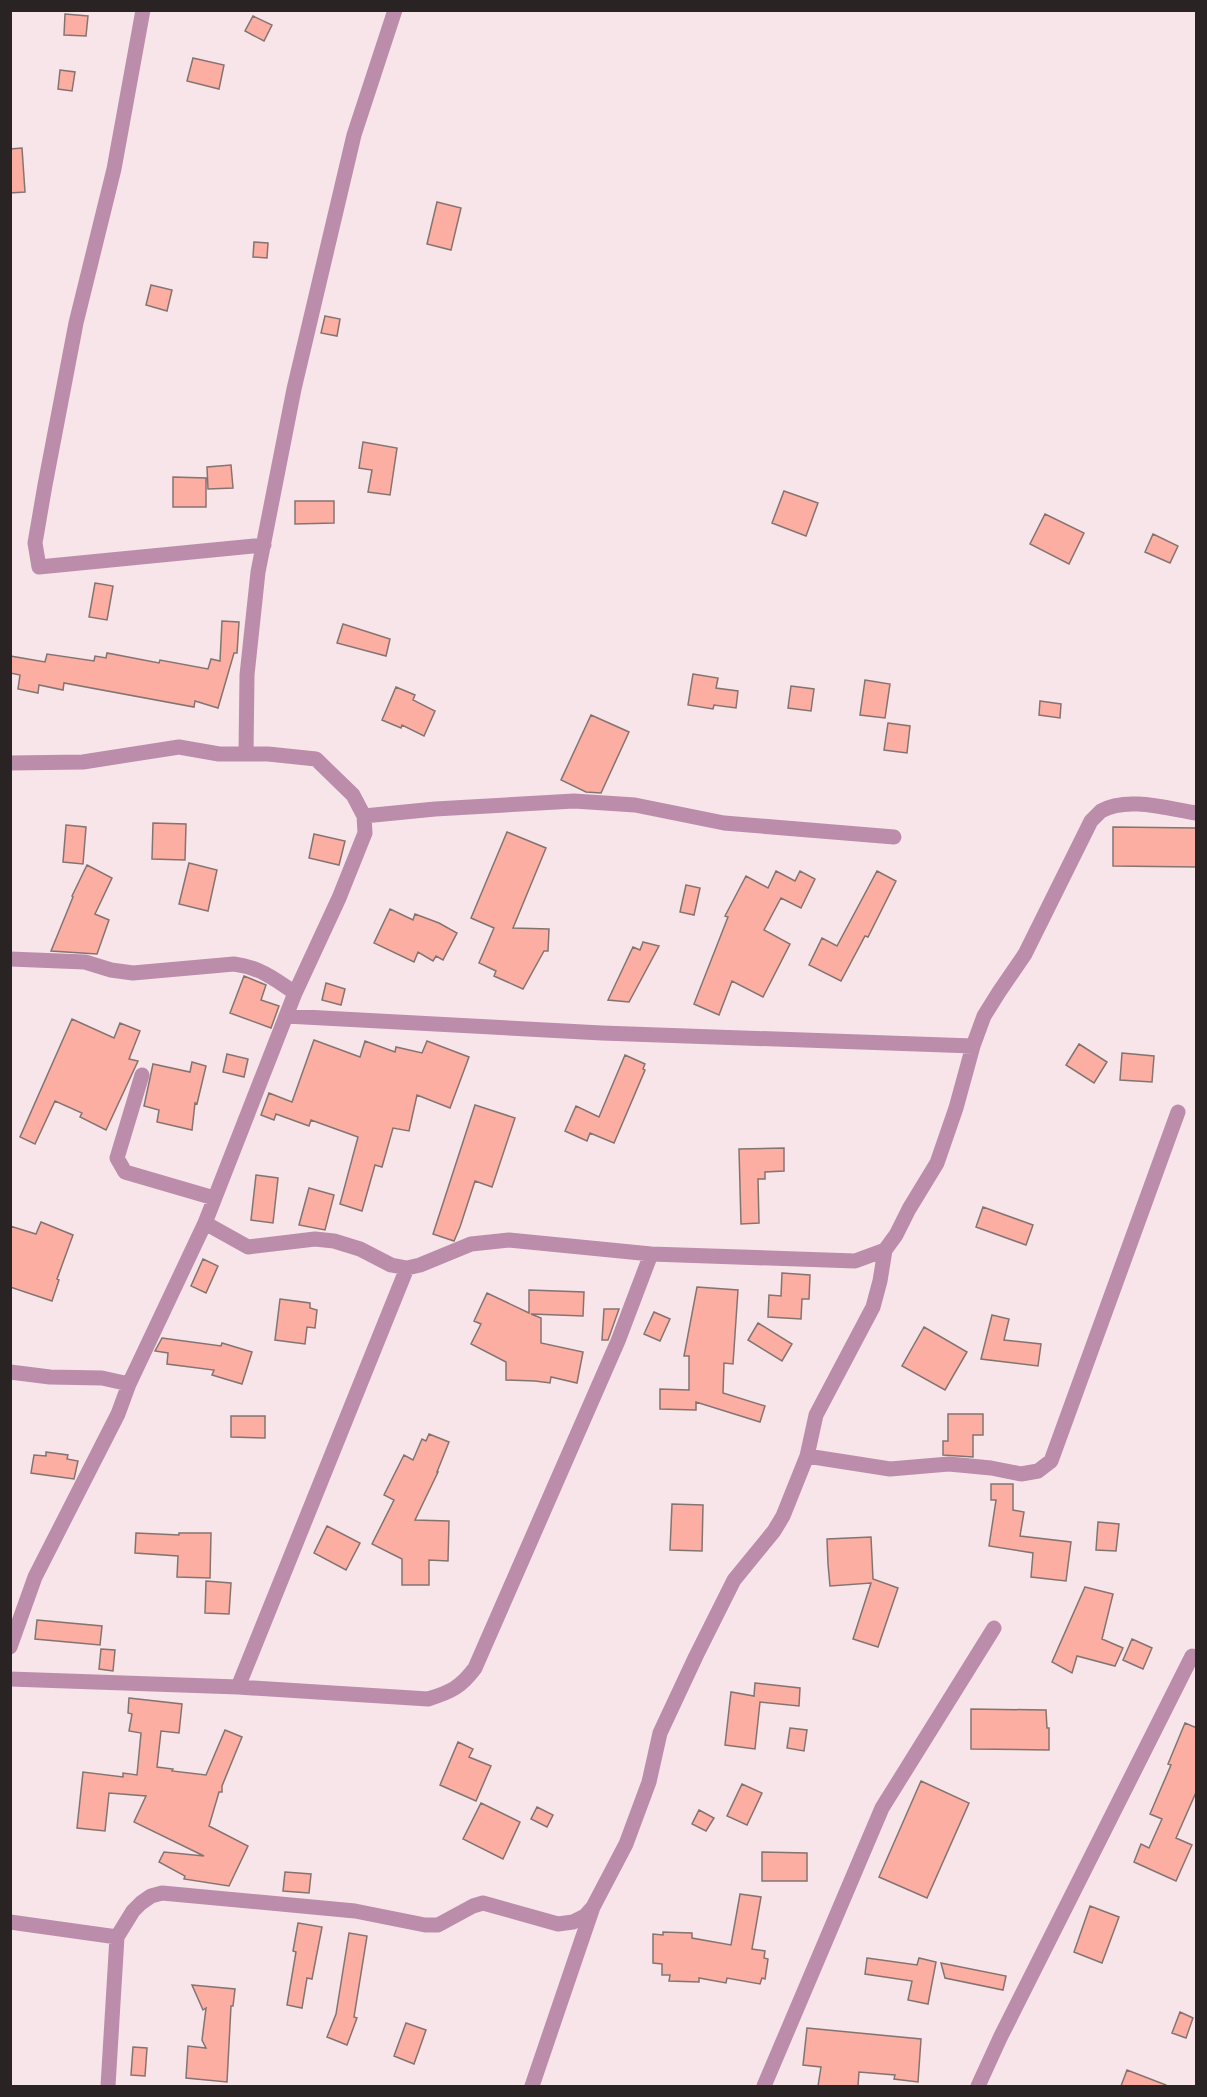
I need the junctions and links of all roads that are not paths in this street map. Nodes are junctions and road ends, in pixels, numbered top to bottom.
1 (143, 10) edge
2 (395, 10) edge
3 (264, 545) junction
4 (246, 753) junction
5 (10, 763) edge
6 (1197, 813) edge
7 (364, 816) junction
8 (894, 837) dead end
9 (10, 959) edge
10 (295, 993) junction
11 (286, 1016) junction
12 (972, 1046) junction
13 (142, 1075) dead end
14 (1178, 1113) dead end
15 (214, 1197) junction
16 (205, 1223) junction
17 (885, 1250) junction
18 (651, 1254) junction
19 (407, 1268) junction
20 (10, 1372) edge
21 (129, 1384) junction
22 (807, 1456) junction
23 (994, 1628) dead end
24 (10, 1647) edge
25 (1192, 1656) dead end
26 (10, 1679) edge
27 (238, 1687) junction
28 (593, 1907) junction
29 (10, 1922) edge
30 (117, 1937) junction
31 (108, 2086) edge
32 (532, 2086) edge
33 (764, 2086) edge
34 (978, 2086) edge

1 - 3 street
2 - 3 street
3 - 4 street
4 - 5 street
4 - 7 street
6 - 12 street
7 - 8 street
7 - 10 street
9 - 10 street
10 - 11 street
11 - 12 street
11 - 15 street
12 - 17 street
13 - 15 street
14 - 22 street
15 - 16 street
16 - 19 street
16 - 21 street
17 - 18 street
17 - 22 street
18 - 19 street
18 - 27 street
19 - 27 street
20 - 21 street
21 - 24 street
22 - 28 street
23 - 33 street
25 - 34 street
26 - 27 street
28 - 30 street
28 - 32 street
29 - 30 street
30 - 31 street

